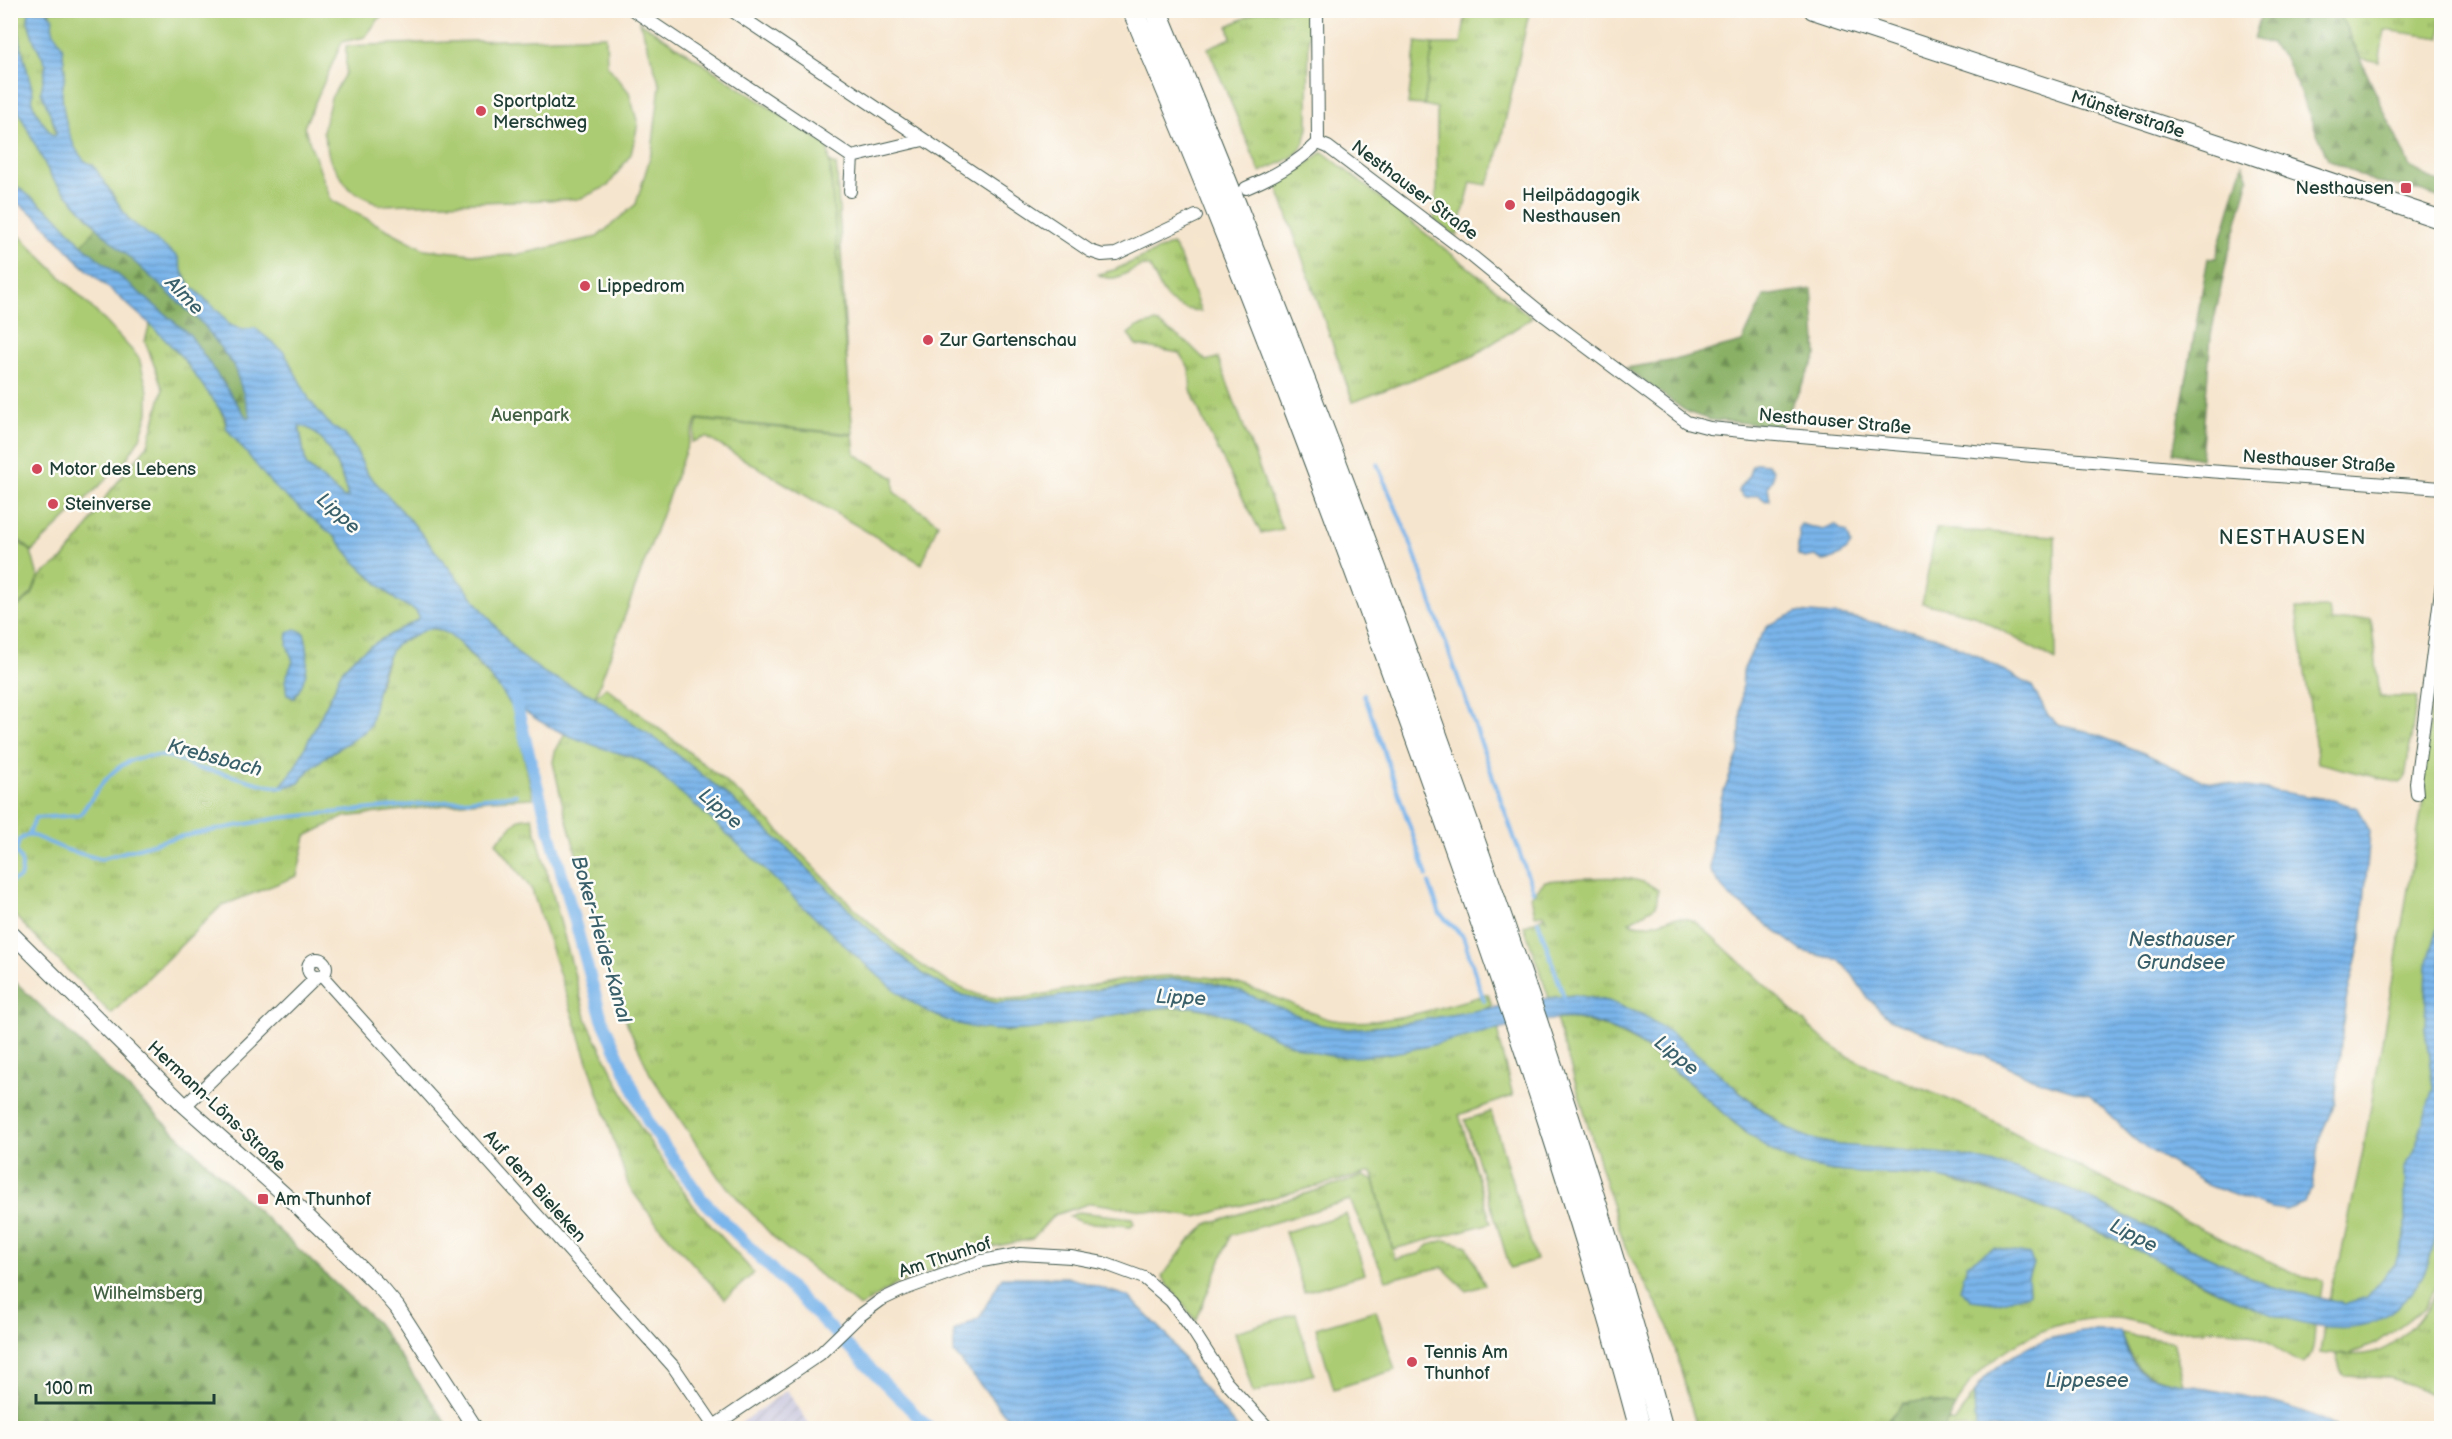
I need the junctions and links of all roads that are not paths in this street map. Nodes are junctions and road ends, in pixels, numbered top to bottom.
1 (633, 10) edge
2 (731, 10) edge
3 (1131, 10) edge
4 (1156, 10) edge
5 (1317, 10) edge
6 (1814, 10) edge
7 (923, 140) junction
8 (1318, 143) junction
9 (852, 157) junction
10 (1246, 188) dead end
11 (850, 191) dead end
12 (1196, 216) dead end
13 (2442, 220) edge
14 (2442, 488) edge
15 (2442, 583) edge
16 (2417, 794) dead end
17 (10, 932) edge
18 (185, 1106) junction
19 (712, 1427) edge
20 (475, 1428) edge
21 (1268, 1428) edge
22 (1640, 1428) edge
23 (1662, 1428) edge

1 - 9 street
2 - 7 street
3 - 22 highway
4 - 23 highway
5 - 8 street
6 - 13 main road, Münsterstraße
7 - 9 street
7 - 12 street
8 - 10 street
8 - 14 street, Nesthauser Straße
9 - 11 street
15 - 16 street
17 - 18 street, Hermann-Löns-Straße
18 - 19 street, Auf dem Bieleken
18 - 20 street, Hermann-Löns-Straße
19 - 21 street, Am Thunhof

